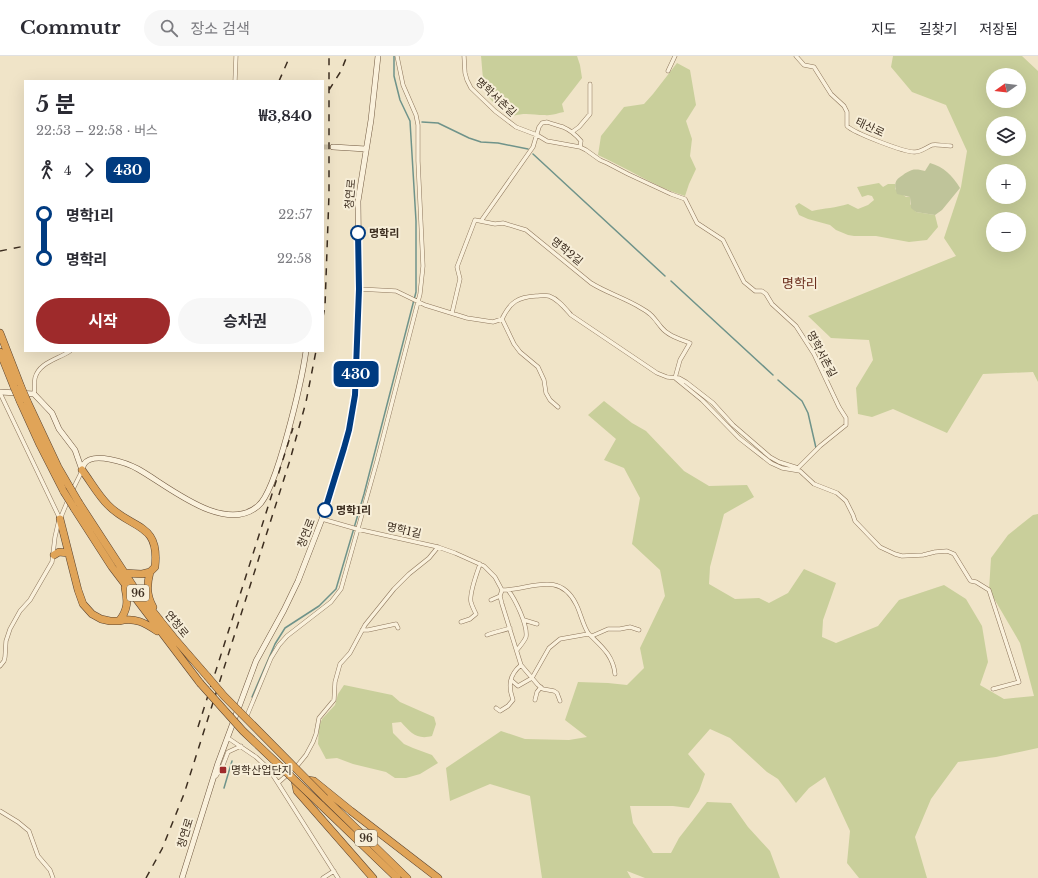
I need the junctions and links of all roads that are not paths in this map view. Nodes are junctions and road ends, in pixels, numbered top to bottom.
1 (236, 56) edge
2 (378, 56) edge
3 (397, 56) edge
4 (464, 56) edge
5 (675, 56) edge
6 (796, 56) edge
7 (668, 71) dead end
8 (236, 80) edge
9 (590, 84) dead end
10 (572, 132) junction
11 (537, 135) junction
12 (951, 146) dead end
13 (580, 147) junction
14 (333, 148) tunnel mouth
15 (366, 149) junction
16 (481, 221) junction
17 (359, 289) junction
18 (416, 301) junction
19 (452, 313) junction
20 (502, 319) junction
21 (0, 333) edge
22 (0, 352) edge
23 (68, 352) edge
24 (306, 352) edge
25 (674, 378) junction
26 (17, 387) junction
27 (0, 392) edge
28 (34, 394) junction
29 (558, 406) dead end
30 (797, 469) junction
31 (82, 470) junction
32 (76, 506) junction
33 (60, 519) junction
34 (322, 519) junction
35 (357, 528) junction
36 (438, 548) junction
37 (68, 553) junction
38 (54, 555) junction
39 (480, 564) junction
40 (150, 572) junction
41 (124, 573) junction
42 (124, 584) junction
43 (502, 590) junction
44 (508, 590) junction
45 (500, 596) junction
46 (491, 600) dead end
47 (524, 620) junction
48 (120, 621) junction
49 (461, 622) dead end
50 (163, 624) junction
51 (537, 624) dead end
52 (398, 628) dead end
53 (510, 628) junction
54 (362, 630) junction
55 (639, 630) dead end
56 (164, 635) junction
57 (486, 635) dead end
58 (590, 635) junction
59 (517, 650) junction
60 (521, 665) junction
61 (0, 666) edge
62 (615, 674) dead end
63 (532, 678) junction
64 (511, 680) junction
65 (541, 687) junction
66 (993, 689) dead end
67 (535, 700) dead end
68 (560, 701) dead end
69 (496, 708) dead end
70 (246, 718) junction
71 (228, 738) junction
72 (241, 746) junction
73 (213, 780) junction
74 (295, 781) junction
75 (278, 783) junction
76 (327, 796) junction
77 (0, 811) edge
78 (334, 871) junction
79 (53, 878) edge
80 (182, 878) edge
81 (323, 878) edge
82 (338, 878) edge
83 (374, 878) edge
84 (397, 878) edge
85 (407, 878) edge
86 (438, 878) edge

1 - 8 street
2 - 15 main road, 청연로
3 - 18 street
4 - 11 street, 명학서촌길
5 - 7 street
6 - 12 street, 태산로
9 - 10 street
10 - 11 street
10 - 13 street, 명학서촌길
11 - 13 street, 명학서촌길
11 - 16 street
13 - 30 street, 명학서촌길
14 - 15 main road
15 - 17 main road, 청연로
16 - 19 street
16 - 25 street, 명학2길
17 - 18 street
17 - 34 main road, 청연로
18 - 19 street
18 - 35 street
19 - 20 street
20 - 25 street
20 - 29 street
21 - 26 highway, 연청로 / 96
22 - 26 highway, 연청로 / 96
23 - 28 street
24 - 31 main road
25 - 30 street
25 - 30 street
26 - 32 highway, 연청로 / 96, bridge
27 - 28 main road
27 - 33 street
28 - 31 main road
30 - 66 street
31 - 33 street
31 - 40 highway
32 - 41 highway, 연청로 / 96
32 - 42 highway, 연청로 / 96
33 - 37 highway
33 - 38 street
34 - 35 street, 명학1길
34 - 71 main road, 청연로
35 - 36 street, 명학1길
35 - 70 street
36 - 39 street, 명학1길
36 - 54 street
37 - 38 highway
37 - 48 highway
38 - 61 street
39 - 43 street, 명학1길
39 - 49 street
40 - 41 highway
40 - 50 highway
41 - 50 highway, 연청로 / 96
42 - 48 highway
42 - 56 highway, 연청로 / 96
43 - 44 street
43 - 45 street
44 - 47 street
44 - 58 street
45 - 46 street
45 - 53 street
47 - 51 street
47 - 59 street
48 - 56 highway
50 - 70 highway, 연청로 / 96, bridge
52 - 54 street
53 - 57 street
53 - 59 street
54 - 75 street
55 - 58 street
56 - 74 highway, 연청로 / 96, bridge
58 - 62 street
58 - 63 street
59 - 60 street
60 - 63 street
60 - 64 street
63 - 64 street
63 - 65 street
64 - 69 street
65 - 67 street
65 - 68 street
70 - 76 highway, 연청로 / 96, bridge
71 - 72 street
71 - 73 main road, 청연로
72 - 73 street
72 - 75 street
73 - 80 main road, 청연로
74 - 83 highway
74 - 84 highway, 연청로 / 96, bridge
75 - 78 street
76 - 85 highway, 연청로 / 96
76 - 86 highway
77 - 79 street
78 - 81 street
78 - 82 street

